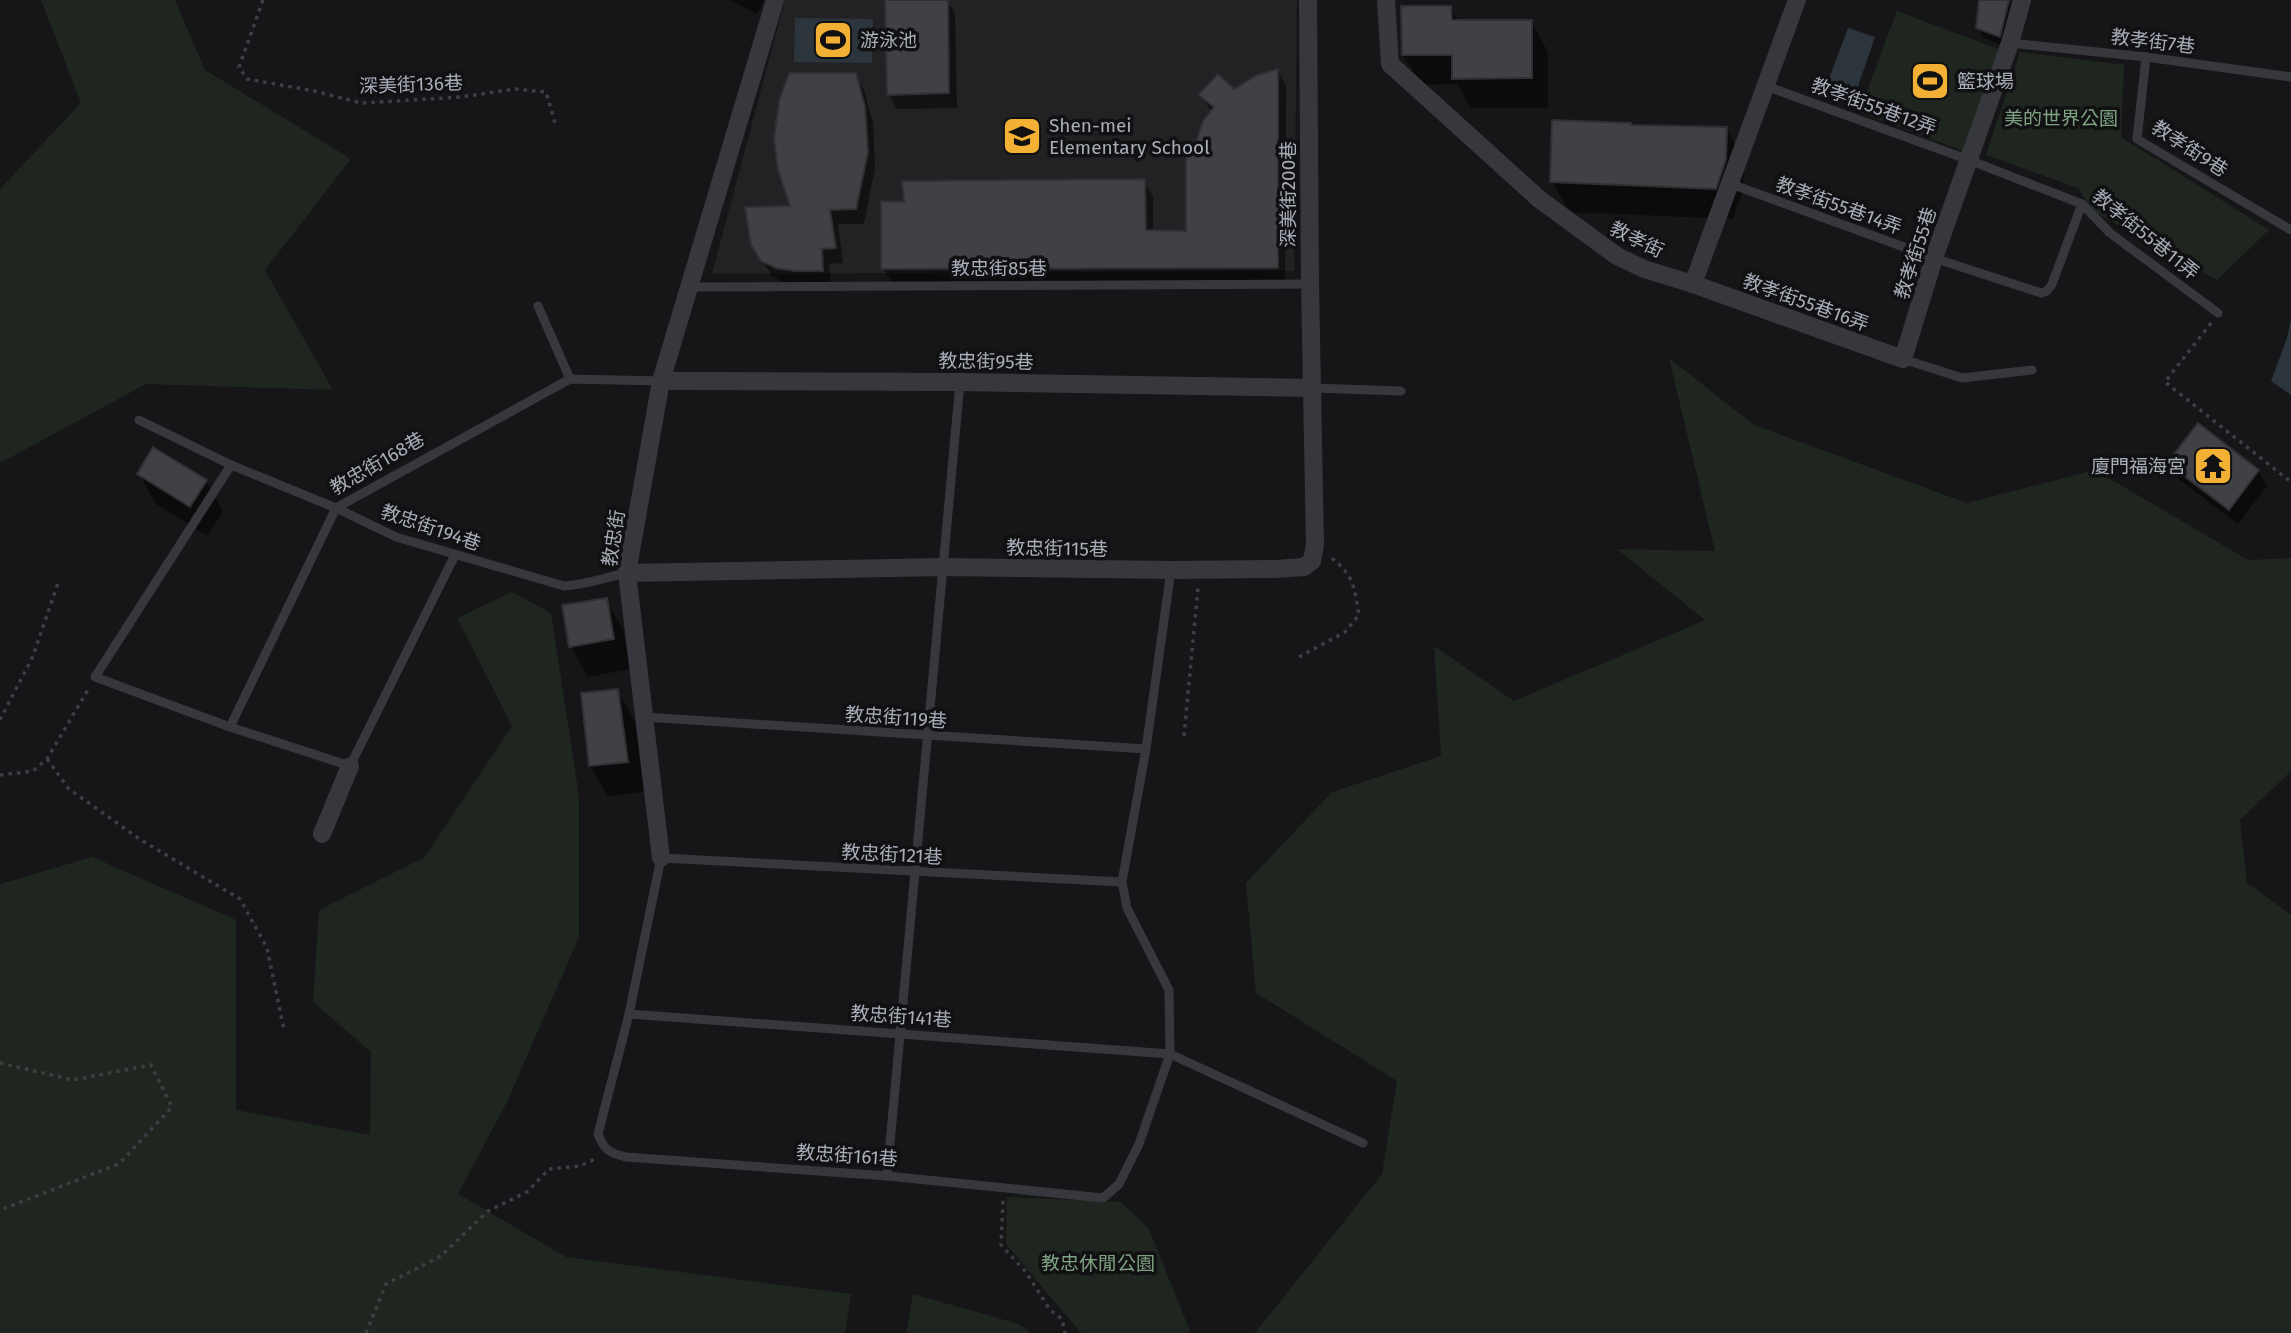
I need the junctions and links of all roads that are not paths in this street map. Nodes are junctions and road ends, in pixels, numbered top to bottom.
1 (775, 0) edge
2 (1308, 0) edge
3 (1386, 0) edge
4 (1797, 0) edge
5 (2022, 0) edge
6 (2010, 43) junction
7 (2146, 57) junction
8 (2291, 76) edge
9 (1766, 86) junction
10 (1969, 160) junction
11 (1731, 184) junction
12 (2082, 204) junction
13 (2291, 230) edge
14 (1934, 258) junction
15 (1310, 284) junction
16 (1693, 284) junction
17 (689, 286) junction
18 (538, 306) dead end
19 (2218, 313) road end
20 (1903, 359) junction
21 (2032, 370) dead end
22 (570, 379) junction
23 (661, 381) junction
24 (960, 382) junction
25 (1311, 388) junction
26 (1401, 391) dead end
27 (139, 420) dead end
28 (231, 464) junction
29 (336, 508) junction
30 (455, 555) junction
31 (943, 567) junction
32 (1171, 570) junction
33 (627, 573) junction
34 (644, 717) junction
35 (230, 727) junction
36 (927, 737) junction
37 (1146, 749) junction
38 (350, 766) junction
39 (322, 834) dead end
40 (661, 858) junction
41 (915, 872) junction
42 (1122, 883) junction
43 (629, 1014) junction
44 (900, 1033) junction
45 (1170, 1054) junction
46 (1363, 1143) dead end
47 (608, 1153) joint
48 (887, 1175) junction

1 - 17 street, 教忠街
2 - 15 street, 深美街200巷
3 - 16 street, 教孝街
4 - 9 street
5 - 6 street, 教孝街55巷
6 - 7 lane, 教孝街7巷
6 - 10 street, 教孝街55巷
7 - 8 lane, 教孝街7巷
7 - 13 lane, 教孝街9巷
9 - 10 lane, 教孝街55巷12弄
9 - 11 street
10 - 12 lane, 教孝街55巷11弄
10 - 14 street, 教孝街55巷
11 - 14 lane, 教孝街55巷14弄
11 - 16 street
12 - 14 lane, 教孝街55巷14弄
12 - 19 lane, 教孝街55巷11弄
14 - 20 street, 教孝街55巷
15 - 17 lane, 教忠街85巷
15 - 25 street, 深美街200巷
16 - 20 street, 教孝街55巷16弄
17 - 23 street, 教忠街
18 - 22 lane
20 - 21 lane
22 - 23 lane
22 - 29 lane, 教忠街168巷
23 - 24 street, 教忠街95巷
23 - 33 street, 教忠街
24 - 25 street, 教忠街95巷
24 - 31 lane
25 - 26 lane
25 - 32 street, 教忠街115巷
27 - 28 lane, 教忠街194巷
28 - 29 lane, 教忠街194巷
28 - 35 lane
29 - 30 lane, 教忠街194巷
29 - 35 lane, 教忠街168巷
30 - 33 lane, 教忠街194巷
30 - 38 lane
31 - 32 street, 教忠街115巷
31 - 33 street, 教忠街115巷
31 - 36 lane
32 - 37 lane
33 - 34 street, 教忠街
34 - 36 lane, 教忠街119巷
34 - 40 street, 教忠街
35 - 38 lane
36 - 37 lane, 教忠街119巷
36 - 41 lane
37 - 42 lane
38 - 39 street
40 - 41 lane, 教忠街121巷
40 - 43 lane, 教忠街
41 - 42 lane, 教忠街121巷
41 - 44 lane
42 - 45 lane
43 - 44 lane, 教忠街141巷
43 - 47 lane, 教忠街
44 - 45 lane, 教忠街141巷
44 - 48 lane
45 - 46 lane
45 - 48 lane, 教忠街161巷
47 - 48 lane, 教忠街161巷

